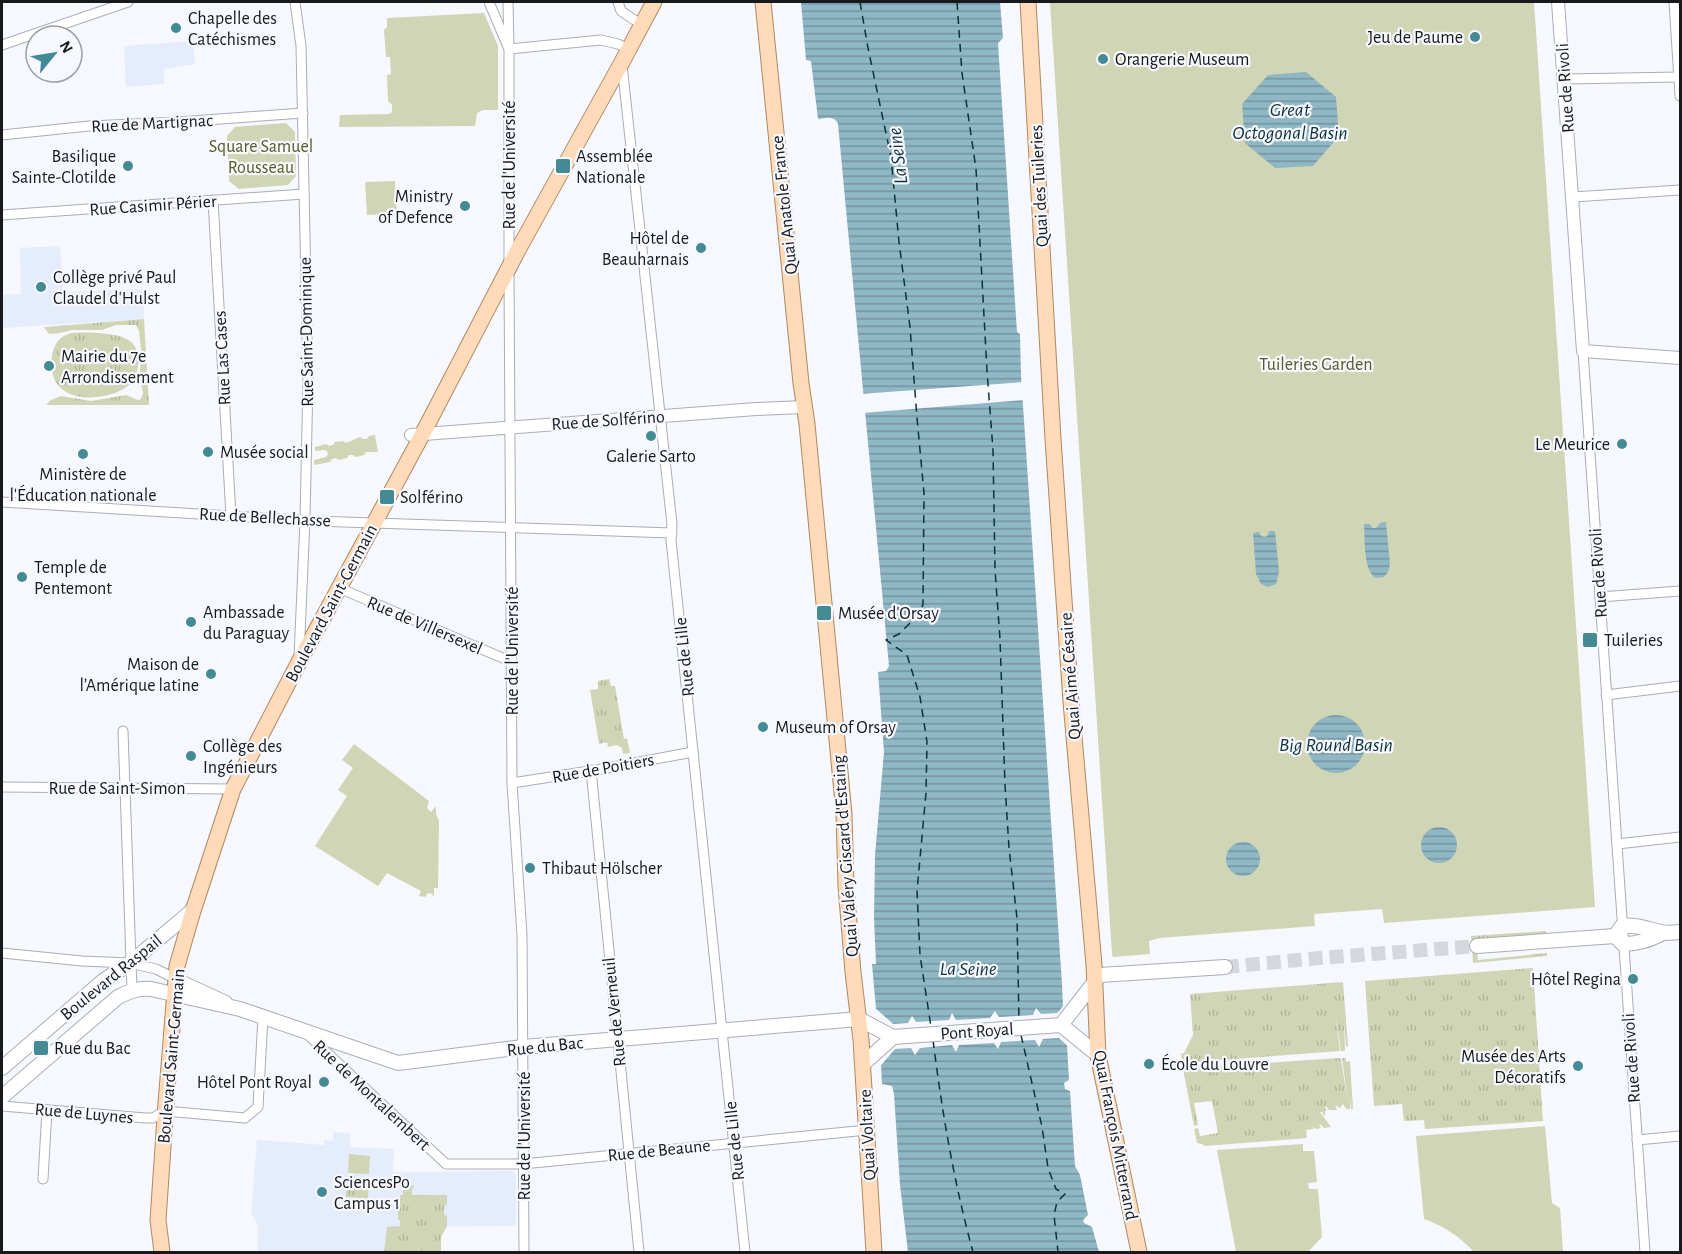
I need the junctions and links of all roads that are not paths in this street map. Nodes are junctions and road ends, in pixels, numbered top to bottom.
1 (128, 2) edge
2 (295, 2) edge
3 (489, 2) edge
4 (508, 2) edge
5 (618, 2) edge
6 (654, 2) edge
7 (764, 2) edge
8 (1029, 2) edge
9 (1558, 2) edge
10 (1674, 2) edge
11 (642, 25) junction
12 (2, 45) edge
13 (509, 49) junction
14 (625, 56) junction
15 (1680, 77) edge
16 (1565, 79) junction
17 (1680, 96) edge
18 (303, 113) junction
19 (2, 135) edge
20 (1680, 190) edge
21 (304, 194) junction
22 (1573, 197) junction
23 (213, 200) junction
24 (2, 215) edge
25 (509, 266) junction
26 (1583, 351) junction
27 (1680, 358) edge
28 (1050, 370) joint
29 (805, 407) junction
30 (661, 416) junction
31 (510, 428) junction
32 (417, 435) junction
33 (2, 502) edge
34 (231, 516) junction
35 (305, 520) junction
36 (374, 522) junction
37 (511, 528) junction
38 (672, 532) junction
39 (339, 588) junction
40 (1680, 591) edge
41 (1600, 597) junction
42 (299, 662) junction
43 (512, 662) junction
44 (1680, 686) edge
45 (1606, 695) junction
46 (123, 731) dead end
47 (693, 752) junction
48 (591, 770) junction
49 (512, 783) junction
50 (2, 787) edge
51 (125, 788) junction
52 (233, 789) junction
53 (1680, 837) edge
54 (1617, 844) junction
55 (193, 910) junction
56 (1680, 932) edge
57 (1663, 933) junction
58 (1620, 936) junction
59 (1478, 946) tunnel mouth
60 (2, 953) edge
61 (130, 963) junction
62 (1225, 967) tunnel mouth
63 (1095, 982) junction
64 (175, 987) junction
65 (132, 990) junction
66 (263, 1017) junction
67 (859, 1018) junction
68 (1061, 1025) junction
69 (722, 1030) junction
70 (304, 1032) junction
71 (892, 1036) junction
72 (616, 1039) junction
73 (523, 1047) junction
74 (1098, 1054) junction
75 (862, 1064) junction
76 (2, 1068) edge
77 (2, 1097) edge
78 (2, 1106) edge
79 (46, 1110) junction
80 (165, 1111) junction
81 (867, 1130) junction
82 (1680, 1136) edge
83 (1637, 1140) junction
84 (734, 1143) junction
85 (629, 1153) junction
86 (441, 1158) joint
87 (523, 1164) junction
88 (43, 1179) dead end
89 (162, 1252) edge
90 (524, 1252) edge
91 (639, 1252) edge
92 (745, 1252) edge
93 (874, 1252) edge
94 (1139, 1252) edge
95 (1645, 1252) edge

1 - 12 street
2 - 18 street, Rue Saint-Dominique
3 - 13 street, Rue de l'Université
4 - 13 street, Rue de l'Université
5 - 11 street
6 - 11 main road, Boulevard Saint-Germain
7 - 29 main road, Quai Anatole France
8 - 28 main road, Quai des Tuileries
9 - 16 street, Rue de Rivoli
10 - 15 street
11 - 14 main road, Boulevard Saint-Germain
13 - 14 street
13 - 25 street, Rue de l'Université
14 - 25 main road, Boulevard Saint-Germain
14 - 30 street, Rue de Lille
15 - 16 street
15 - 17 street
16 - 22 street, Rue de Rivoli
18 - 19 street, Rue de Martignac
18 - 21 street, Rue Saint-Dominique
20 - 22 street
21 - 23 street, Rue Casimir Périer
21 - 35 street, Rue Saint-Dominique
22 - 26 street, Rue de Rivoli
23 - 24 street, Rue Casimir Périer
23 - 34 street, Rue Las Cases
25 - 31 street, Rue de l'Université
25 - 32 main road, Boulevard Saint-Germain
26 - 27 street
26 - 41 street, Rue de Rivoli
28 - 63 main road, Quai Aimé Césaire
29 - 30 street, Rue de Solférino
29 - 67 main road, Quai Valéry Giscard d'Estaing
30 - 31 street, Rue de Solférino
30 - 38 street, Rue de Lille
31 - 32 street, Rue de Solférino
31 - 37 street, Rue de l'Université
32 - 36 main road, Boulevard Saint-Germain
33 - 34 street, Rue de Bellechasse
34 - 35 street, Rue de Bellechasse
35 - 36 street, Rue de Bellechasse
35 - 42 street, Rue Saint-Dominique
36 - 37 street, Rue de Bellechasse
36 - 39 main road, Boulevard Saint-Germain
37 - 38 street, Rue de Bellechasse
37 - 43 street, Rue de l'Université
38 - 47 street, Rue de Lille
39 - 42 main road, Boulevard Saint-Germain
39 - 43 street, Rue de Villersexel
40 - 41 street
41 - 45 street, Rue de Rivoli
42 - 52 main road, Boulevard Saint-Germain
43 - 49 street, Rue de l'Université
44 - 45 street
45 - 54 street, Rue de Rivoli
46 - 51 street
47 - 48 street, Rue de Poitiers
47 - 69 street, Rue de Lille
48 - 49 street, Rue de Poitiers
48 - 72 street, Rue de Verneuil
49 - 73 street, Rue de l'Université
50 - 51 street, Rue de Saint-Simon
51 - 52 street, Rue de Saint-Simon
51 - 61 street
52 - 55 main road, Boulevard Saint-Germain
53 - 54 street
54 - 58 street, Rue de Rivoli
55 - 61 main road, Boulevard Raspail
55 - 64 main road, Boulevard Saint-Germain
56 - 57 main road
57 - 58 main road
57 - 58 main road
58 - 59 main road
58 - 83 street, Rue de Rivoli
60 - 61 street, Rue du Bac
61 - 64 street, Rue du Bac
61 - 65 street
61 - 76 main road, Boulevard Raspail
62 - 63 main road
63 - 68 main road
63 - 74 main road, Quai François Mitterrand
64 - 65 main road, Boulevard Raspail
64 - 66 main road, Rue du Bac
64 - 80 main road, Boulevard Saint-Germain
65 - 77 main road, Boulevard Raspail
66 - 70 main road, Rue du Bac
66 - 80 street, Rue de Luynes
67 - 69 main road, Rue du Bac
67 - 71 main road
67 - 75 main road, Quai Voltaire
68 - 71 main road, Pont Royal
68 - 74 main road
69 - 72 main road, Rue du Bac
69 - 84 street, Rue de Lille
70 - 73 main road, Rue du Bac
70 - 86 street, Rue de Montalembert
71 - 75 main road
72 - 73 main road, Rue du Bac
72 - 85 street, Rue de Verneuil
73 - 87 street, Rue de l'Université
74 - 94 main road, Quai François Mitterrand
75 - 81 main road, Quai Voltaire
78 - 79 street, Rue de Luynes
79 - 80 street, Rue de Luynes
79 - 88 street
80 - 89 main road, Boulevard Saint-Germain
81 - 84 street, Rue de Beaune
81 - 93 main road, Quai Voltaire
82 - 83 street
83 - 95 street, Rue de Rivoli
84 - 85 street, Rue de Beaune
84 - 92 street, Rue de Lille
85 - 87 street, Rue de Beaune
85 - 91 street, Rue de Verneuil
86 - 87 street, Rue de Beaune
87 - 90 street, Rue de l'Université

